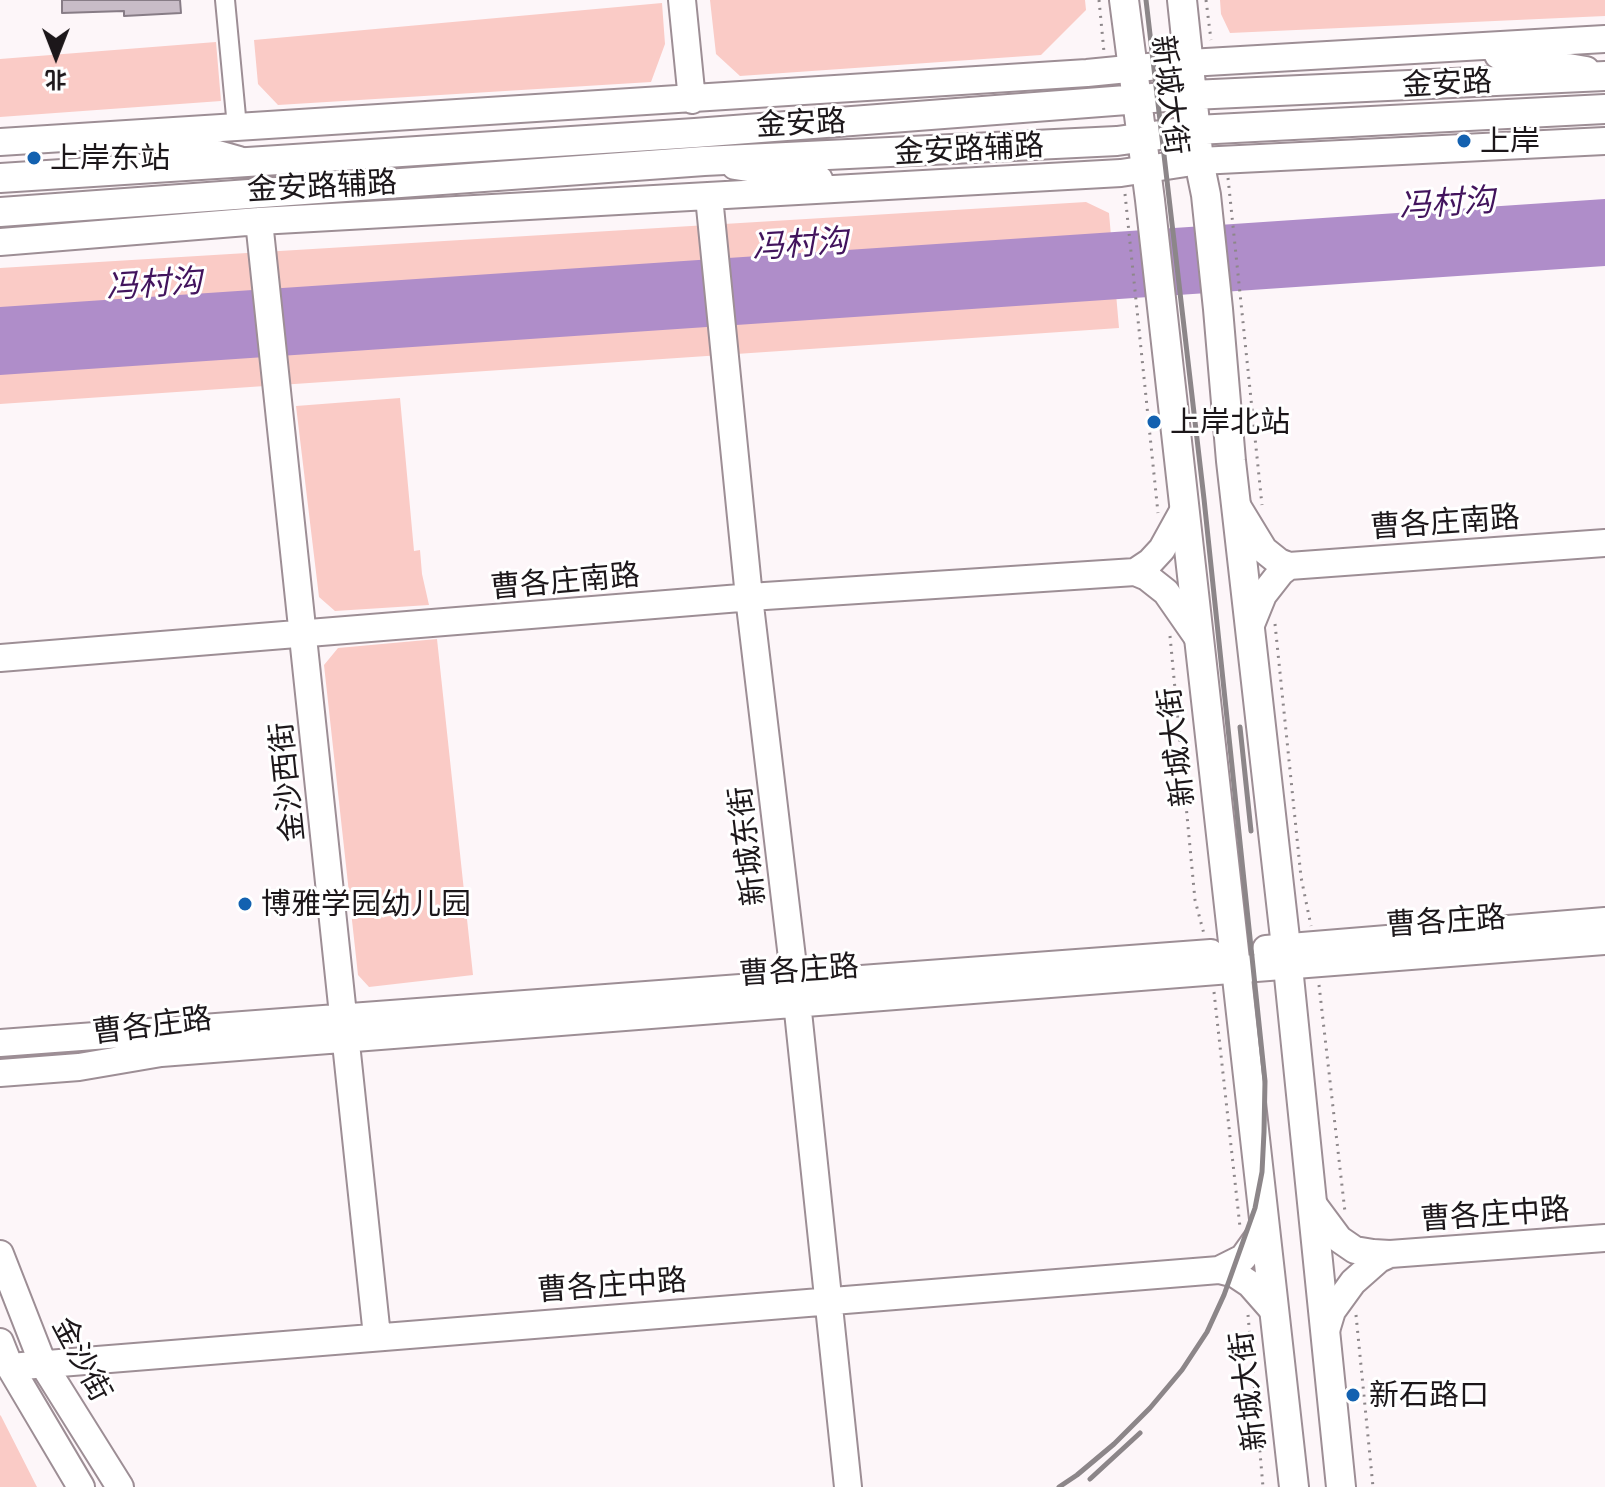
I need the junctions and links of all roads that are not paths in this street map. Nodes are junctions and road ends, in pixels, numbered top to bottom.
1 (225, 0) edge
2 (682, 0) edge
3 (1124, 0) edge
4 (1182, 0) edge
5 (1605, 39) edge
6 (1447, 47) junction
7 (1189, 63) junction
8 (1132, 69) junction
9 (1605, 74) edge
10 (1192, 95) junction
11 (692, 100) junction
12 (1135, 100) junction
13 (1605, 109) edge
14 (237, 127) junction
15 (1196, 130) junction
16 (143, 133) junction
17 (1141, 138) junction
18 (1605, 141) edge
19 (0, 142) edge
20 (704, 161) junction
21 (1199, 161) junction
22 (246, 162) junction
23 (1144, 170) junction
24 (0, 178) edge
25 (868, 187) junction
26 (709, 197) junction
27 (0, 212) edge
28 (259, 221) junction
29 (0, 242) edge
30 (1249, 505) junction
31 (1183, 511) junction
32 (1605, 543) edge
33 (1289, 566) junction
34 (1135, 572) junction
35 (749, 597) junction
36 (1250, 627) junction
37 (303, 635) junction
38 (1198, 638) junction
39 (0, 658) edge
40 (1605, 921) edge
41 (1605, 941) edge
42 (1301, 955) junction
43 (1222, 961) junction
44 (796, 992) junction
45 (346, 1028) junction
46 (0, 1043) edge
47 (0, 1073) edge
48 (1313, 1204) junction
49 (1263, 1230) junction
50 (1605, 1238) edge
51 (0, 1254) edge
52 (1390, 1254) junction
53 (1219, 1270) junction
54 (827, 1300) junction
55 (1260, 1311) junction
56 (1325, 1334) junction
57 (377, 1336) junction
58 (0, 1342) edge
59 (43, 1364) junction
60 (10, 1367) junction
61 (81, 1487) edge
62 (120, 1487) edge
63 (848, 1487) edge
64 (1294, 1487) edge
65 (1341, 1487) edge

1 - 14 street
2 - 11 street
3 - 8 main road, 新城大街
4 - 7 main road, 新城大街
5 - 6 street, 金安路辅路
6 - 7 street, 金安路辅路
6 - 9 street
7 - 8 street, 金安路辅路
7 - 10 main road, 新城大街
8 - 11 street, 金安路辅路
8 - 12 main road, 新城大街
9 - 10 main road, 金安路
10 - 12 main road, 金安路
10 - 15 main road, 新城大街
11 - 14 street, 金安路辅路
12 - 17 main road, 新城大街
12 - 22 main road, 金安路
13 - 15 main road, 金安路
14 - 16 street, 金安路辅路
15 - 17 main road, 金安路
15 - 21 main road, 新城大街
16 - 19 street, 金安路辅路
16 - 22 street
17 - 20 main road, 金安路
17 - 23 main road, 新城大街
18 - 21 street, 金安路辅路
20 - 25 street
20 - 27 main road, 金安路
21 - 23 street, 金安路辅路
21 - 30 main road, 新城大街
22 - 24 main road, 金安路
23 - 25 street, 金安路辅路
23 - 31 main road, 新城大街
25 - 26 street, 金安路辅路
26 - 28 street, 金安路辅路
26 - 35 street, 新城东街
28 - 29 street, 金安路辅路
28 - 37 street, 金沙西街
30 - 33 street
30 - 36 main road, 新城大街
31 - 34 street
31 - 38 main road, 新城大街
32 - 33 street, 曹各庄南路
33 - 36 street
34 - 35 street, 曹各庄南路
34 - 38 street
35 - 37 street, 曹各庄南路
35 - 44 street, 新城东街
36 - 42 main road, 新城大街
37 - 39 street, 曹各庄南路
37 - 45 street, 金沙西街
38 - 43 main road, 新城大街
40 - 42 street, 曹各庄路
41 - 42 street, 曹各庄路
42 - 43 street, 曹各庄路
42 - 48 main road, 新城大街
43 - 44 street, 曹各庄路
43 - 49 main road, 新城大街
44 - 45 street, 曹各庄路
44 - 54 street, 新城东街
45 - 46 street, 曹各庄路
45 - 47 street, 曹各庄路
45 - 57 street, 金沙西街
48 - 52 street, 曹各庄中路
48 - 56 main road, 新城大街
49 - 53 street, 曹各庄中路
49 - 55 main road, 新城大街
50 - 52 street, 曹各庄中路
51 - 59 street, 金沙街
52 - 56 street, 曹各庄中路
53 - 54 street, 曹各庄中路
53 - 55 street
54 - 57 street, 曹各庄中路
54 - 63 street, 新城东街
55 - 64 main road, 新城大街
56 - 65 main road, 新城大街
57 - 59 street, 曹各庄中路
58 - 60 street
59 - 60 street, 曹各庄中路
59 - 62 street, 金沙街
60 - 61 street

